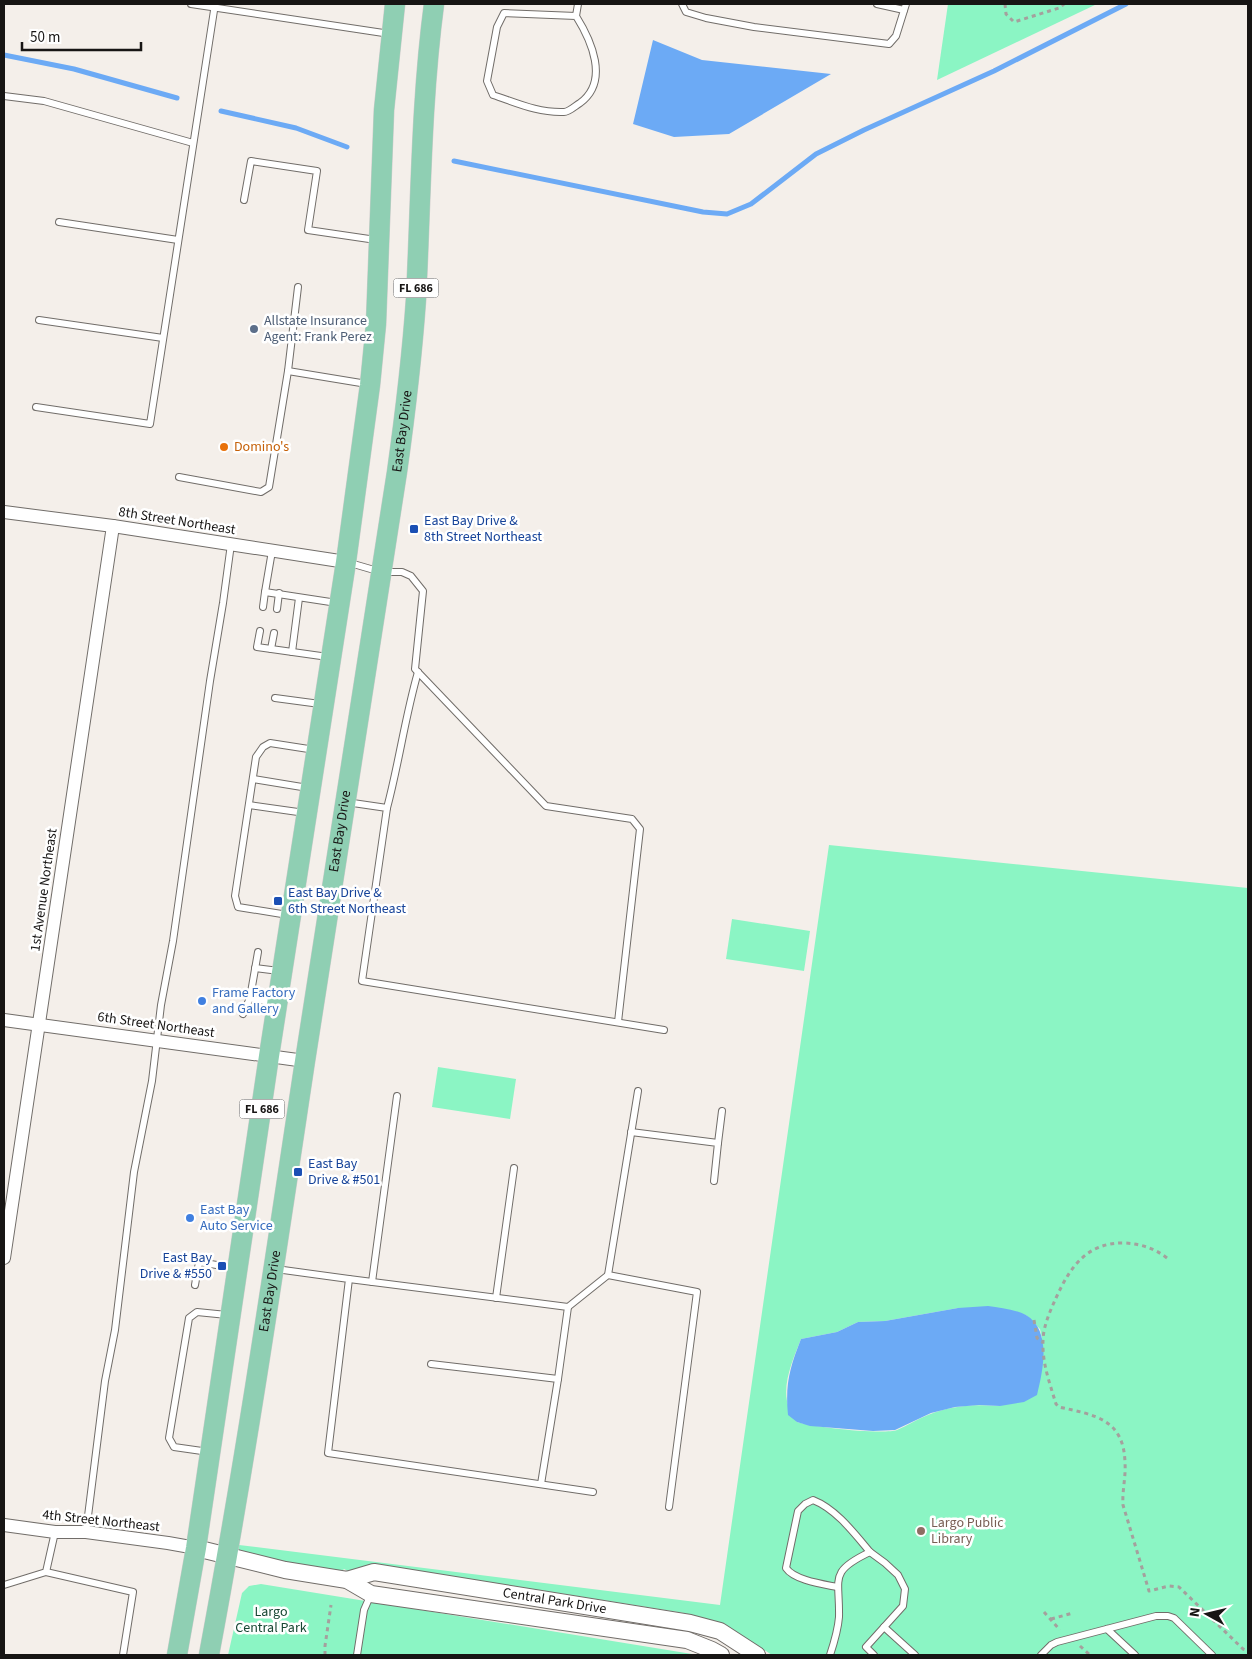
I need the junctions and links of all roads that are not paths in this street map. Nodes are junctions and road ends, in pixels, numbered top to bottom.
1 (191, 4) edge
2 (395, 4) edge
3 (434, 4) edge
4 (578, 4) edge
5 (682, 4) edge
6 (877, 4) edge
7 (214, 5) edge
8 (905, 7) edge
9 (576, 16) junction
10 (391, 34) junction
11 (4, 96) edge
12 (193, 144) junction
13 (244, 200) dead end
14 (59, 222) dead end
15 (178, 240) junction
16 (379, 241) junction
17 (298, 287) dead end
18 (38, 320) dead end
19 (163, 338) junction
20 (288, 371) junction
21 (370, 385) junction
22 (36, 407) dead end
23 (179, 477) dead end
24 (4, 512) edge
25 (113, 526) junction
26 (231, 544) junction
27 (272, 551) junction
28 (346, 562) junction
29 (381, 572) junction
30 (265, 592) junction
31 (279, 594) junction
32 (299, 598) junction
33 (339, 603) junction
34 (263, 607) dead end
35 (277, 610) dead end
36 (260, 630) dead end
37 (274, 633) dead end
38 (271, 649) junction
39 (292, 652) junction
40 (331, 657) junction
41 (418, 672) junction
42 (275, 698) dead end
43 (324, 705) junction
44 (317, 750) junction
45 (253, 779) junction
46 (311, 788) junction
47 (345, 802) junction
48 (249, 805) junction
49 (387, 808) junction
50 (307, 814) junction
51 (291, 916) junction
52 (258, 952) dead end
53 (255, 968) junction
54 (283, 972) junction
55 (250, 998) junction
56 (278, 1004) junction
57 (243, 1014) dead end
58 (4, 1020) edge
59 (618, 1022) junction
60 (39, 1025) junction
61 (664, 1030) dead end
62 (157, 1041) junction
63 (269, 1056) junction
64 (305, 1061) junction
65 (638, 1091) dead end
66 (397, 1096) dead end
67 (722, 1112) dead end
68 (631, 1132) junction
69 (718, 1143) junction
70 (514, 1168) dead end
71 (714, 1181) dead end
72 (4, 1258) edge
73 (238, 1268) junction
74 (274, 1268) junction
75 (608, 1275) junction
76 (349, 1280) junction
77 (372, 1282) junction
78 (195, 1285) dead end
79 (496, 1298) junction
80 (568, 1307) junction
81 (231, 1315) junction
82 (431, 1364) dead end
83 (558, 1379) junction
84 (210, 1452) junction
85 (541, 1484) junction
86 (593, 1492) dead end
87 (669, 1507) dead end
88 (4, 1525) edge
89 (55, 1532) junction
90 (86, 1532) junction
91 (196, 1548) junction
92 (870, 1552) junction
93 (226, 1556) junction
94 (46, 1572) junction
95 (347, 1580) junction
96 (4, 1586) edge
97 (837, 1588) junction
98 (371, 1594) junction
99 (884, 1626) junction
100 (1107, 1629) junction
101 (123, 1655) edge
102 (177, 1655) edge
103 (209, 1655) edge
104 (357, 1655) edge
105 (721, 1655) edge
106 (757, 1655) edge
107 (830, 1655) edge
108 (874, 1655) edge
109 (915, 1655) edge
110 (1042, 1655) edge
111 (1135, 1655) edge
112 (1212, 1655) edge

1 - 7 lane
2 - 10 main road, FL 686
3 - 29 main road, East Bay Drive / FL 686
4 - 9 lane
5 - 8 lane
6 - 8 lane
7 - 10 lane
7 - 12 lane
9 - 9 lane
10 - 16 main road, FL 686
11 - 12 lane
12 - 15 lane
13 - 16 lane
14 - 15 lane
15 - 19 lane
16 - 21 main road, FL 686
17 - 20 lane
18 - 19 lane
19 - 22 lane
20 - 21 lane
20 - 23 lane
21 - 28 main road, FL 686
24 - 25 street, 8th Street Northeast
25 - 26 street, 8th Street Northeast
25 - 60 street, 1st Avenue Northeast
26 - 27 street, 8th Street Northeast
26 - 62 lane
27 - 28 street, 8th Street Northeast
27 - 30 lane
28 - 29 lane
28 - 33 main road, FL 686
29 - 41 lane
29 - 47 main road, East Bay Drive / FL 686
30 - 31 lane
30 - 34 lane
31 - 32 lane
31 - 35 lane
32 - 33 lane
32 - 39 lane
33 - 40 main road, FL 686
36 - 38 lane
37 - 38 lane
38 - 39 lane
39 - 40 lane
40 - 43 main road, FL 686
41 - 49 lane
41 - 59 lane
42 - 43 lane
43 - 44 main road, FL 686
44 - 45 lane
44 - 46 main road, FL 686
45 - 46 lane
45 - 48 lane
46 - 50 main road, FL 686
47 - 49 lane
47 - 64 main road, East Bay Drive / FL 686
48 - 50 lane
48 - 51 lane
49 - 59 lane
50 - 51 main road, FL 686
51 - 54 main road, FL 686
52 - 53 lane
53 - 54 lane
53 - 55 lane
54 - 56 main road, FL 686
55 - 56 lane
55 - 57 lane
56 - 63 main road, FL 686
58 - 60 street, 6th Street Northeast
59 - 61 lane
60 - 62 street, 6th Street Northeast
60 - 72 street, 1st Avenue Northeast
62 - 63 street, 6th Street Northeast
62 - 90 lane
63 - 64 street, 6th Street Northeast
63 - 73 main road, FL 686
64 - 74 main road, East Bay Drive / FL 686
65 - 68 lane
66 - 77 lane
67 - 69 lane
68 - 69 lane
68 - 75 lane
69 - 71 lane
70 - 79 lane
73 - 78 lane
73 - 81 main road, FL 686
74 - 76 lane
74 - 93 main road, East Bay Drive / FL 686
75 - 80 lane
75 - 87 lane
76 - 77 lane
76 - 85 lane
77 - 79 lane
79 - 80 lane
80 - 83 lane
81 - 84 main road, FL 686
81 - 84 lane
82 - 83 lane
83 - 85 lane
84 - 91 main road, FL 686
85 - 86 lane
88 - 89 street, 4th Street Northeast
89 - 90 street, 4th Street Northeast
89 - 94 lane
90 - 91 street, 4th Street Northeast
91 - 93 street, Central Park Drive
91 - 102 main road, FL 686
92 - 97 lane
92 - 97 lane
92 - 99 lane
93 - 95 street, Central Park Drive
93 - 103 main road, East Bay Drive / FL 686
94 - 96 lane
94 - 101 lane
95 - 98 street, Central Park Drive
95 - 106 street, Central Park Drive
97 - 107 lane
98 - 104 lane
98 - 105 street, Central Park Drive
99 - 108 lane
99 - 109 lane
100 - 110 lane
100 - 111 lane
100 - 112 lane

